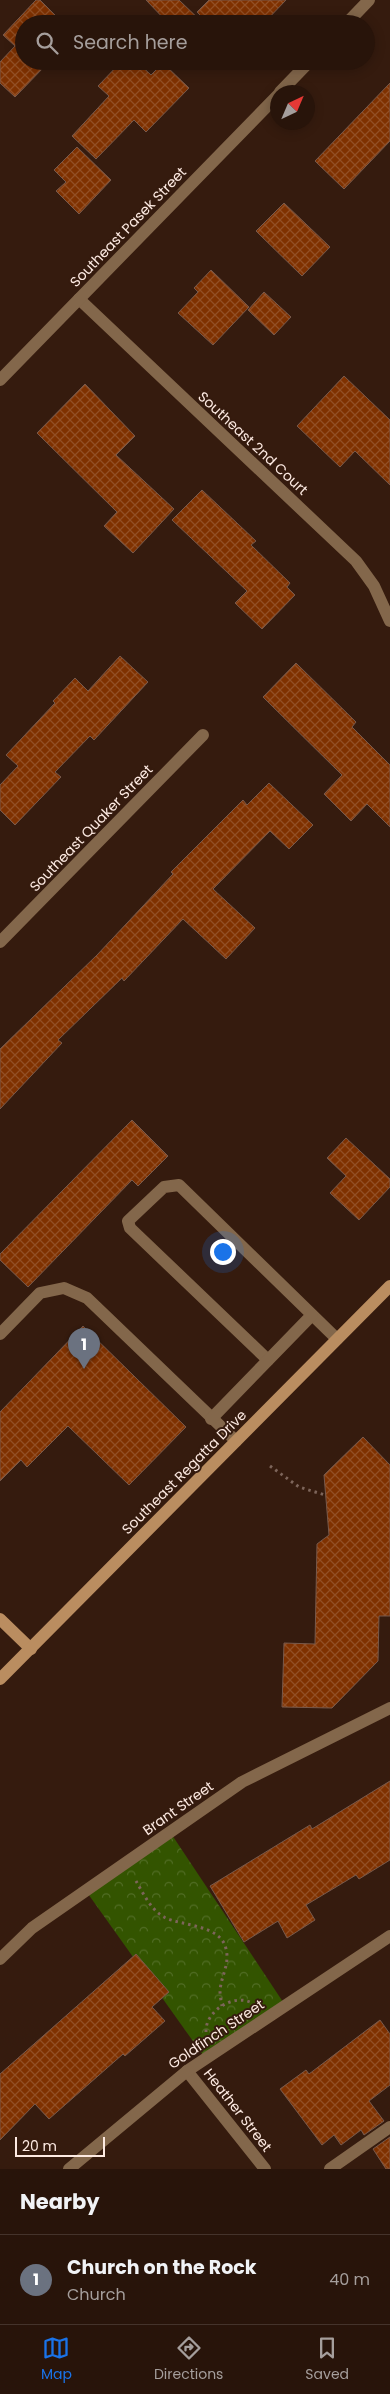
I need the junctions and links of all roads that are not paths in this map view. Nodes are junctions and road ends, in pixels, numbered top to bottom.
1 (370, 0) edge
2 (355, 15) edge
3 (302, 70) edge
4 (287, 85) edge
5 (270, 103) edge
6 (79, 299) junction
7 (0, 380) edge
8 (390, 621) edge
9 (203, 735) dead end
10 (0, 942) edge
11 (390, 1286) edge
12 (312, 1314) junction
13 (0, 1334) edge
14 (337, 1340) junction
15 (268, 1360) junction
16 (212, 1419) junction
17 (236, 1441) junction
18 (0, 1619) edge
19 (30, 1649) junction
20 (0, 1679) edge
21 (390, 1708) edge
22 (390, 1936) edge
23 (0, 1959) edge
24 (187, 2070) junction
25 (390, 2127) edge
26 (69, 2169) edge
27 (265, 2169) edge
28 (330, 2169) edge

1 - 2 street
3 - 4 street, Southeast Pasek Street
5 - 6 street, Southeast Pasek Street
6 - 7 street, Southeast Pasek Street
6 - 8 street, Southeast 2nd Court
9 - 10 street, Southeast Quaker Street
11 - 14 main road, Southeast Regatta Drive
12 - 14 street
12 - 15 street
12 - 15 street
13 - 16 street
14 - 17 main road, Southeast Regatta Drive
15 - 16 street
16 - 17 street
17 - 19 main road, Southeast Regatta Drive
18 - 19 main road
19 - 20 main road, Southeast Regatta Drive
21 - 23 street, Brant Street
22 - 24 street, Goldfinch Street
24 - 26 street, Goldfinch Street
24 - 27 street, Heather Street
25 - 28 street

